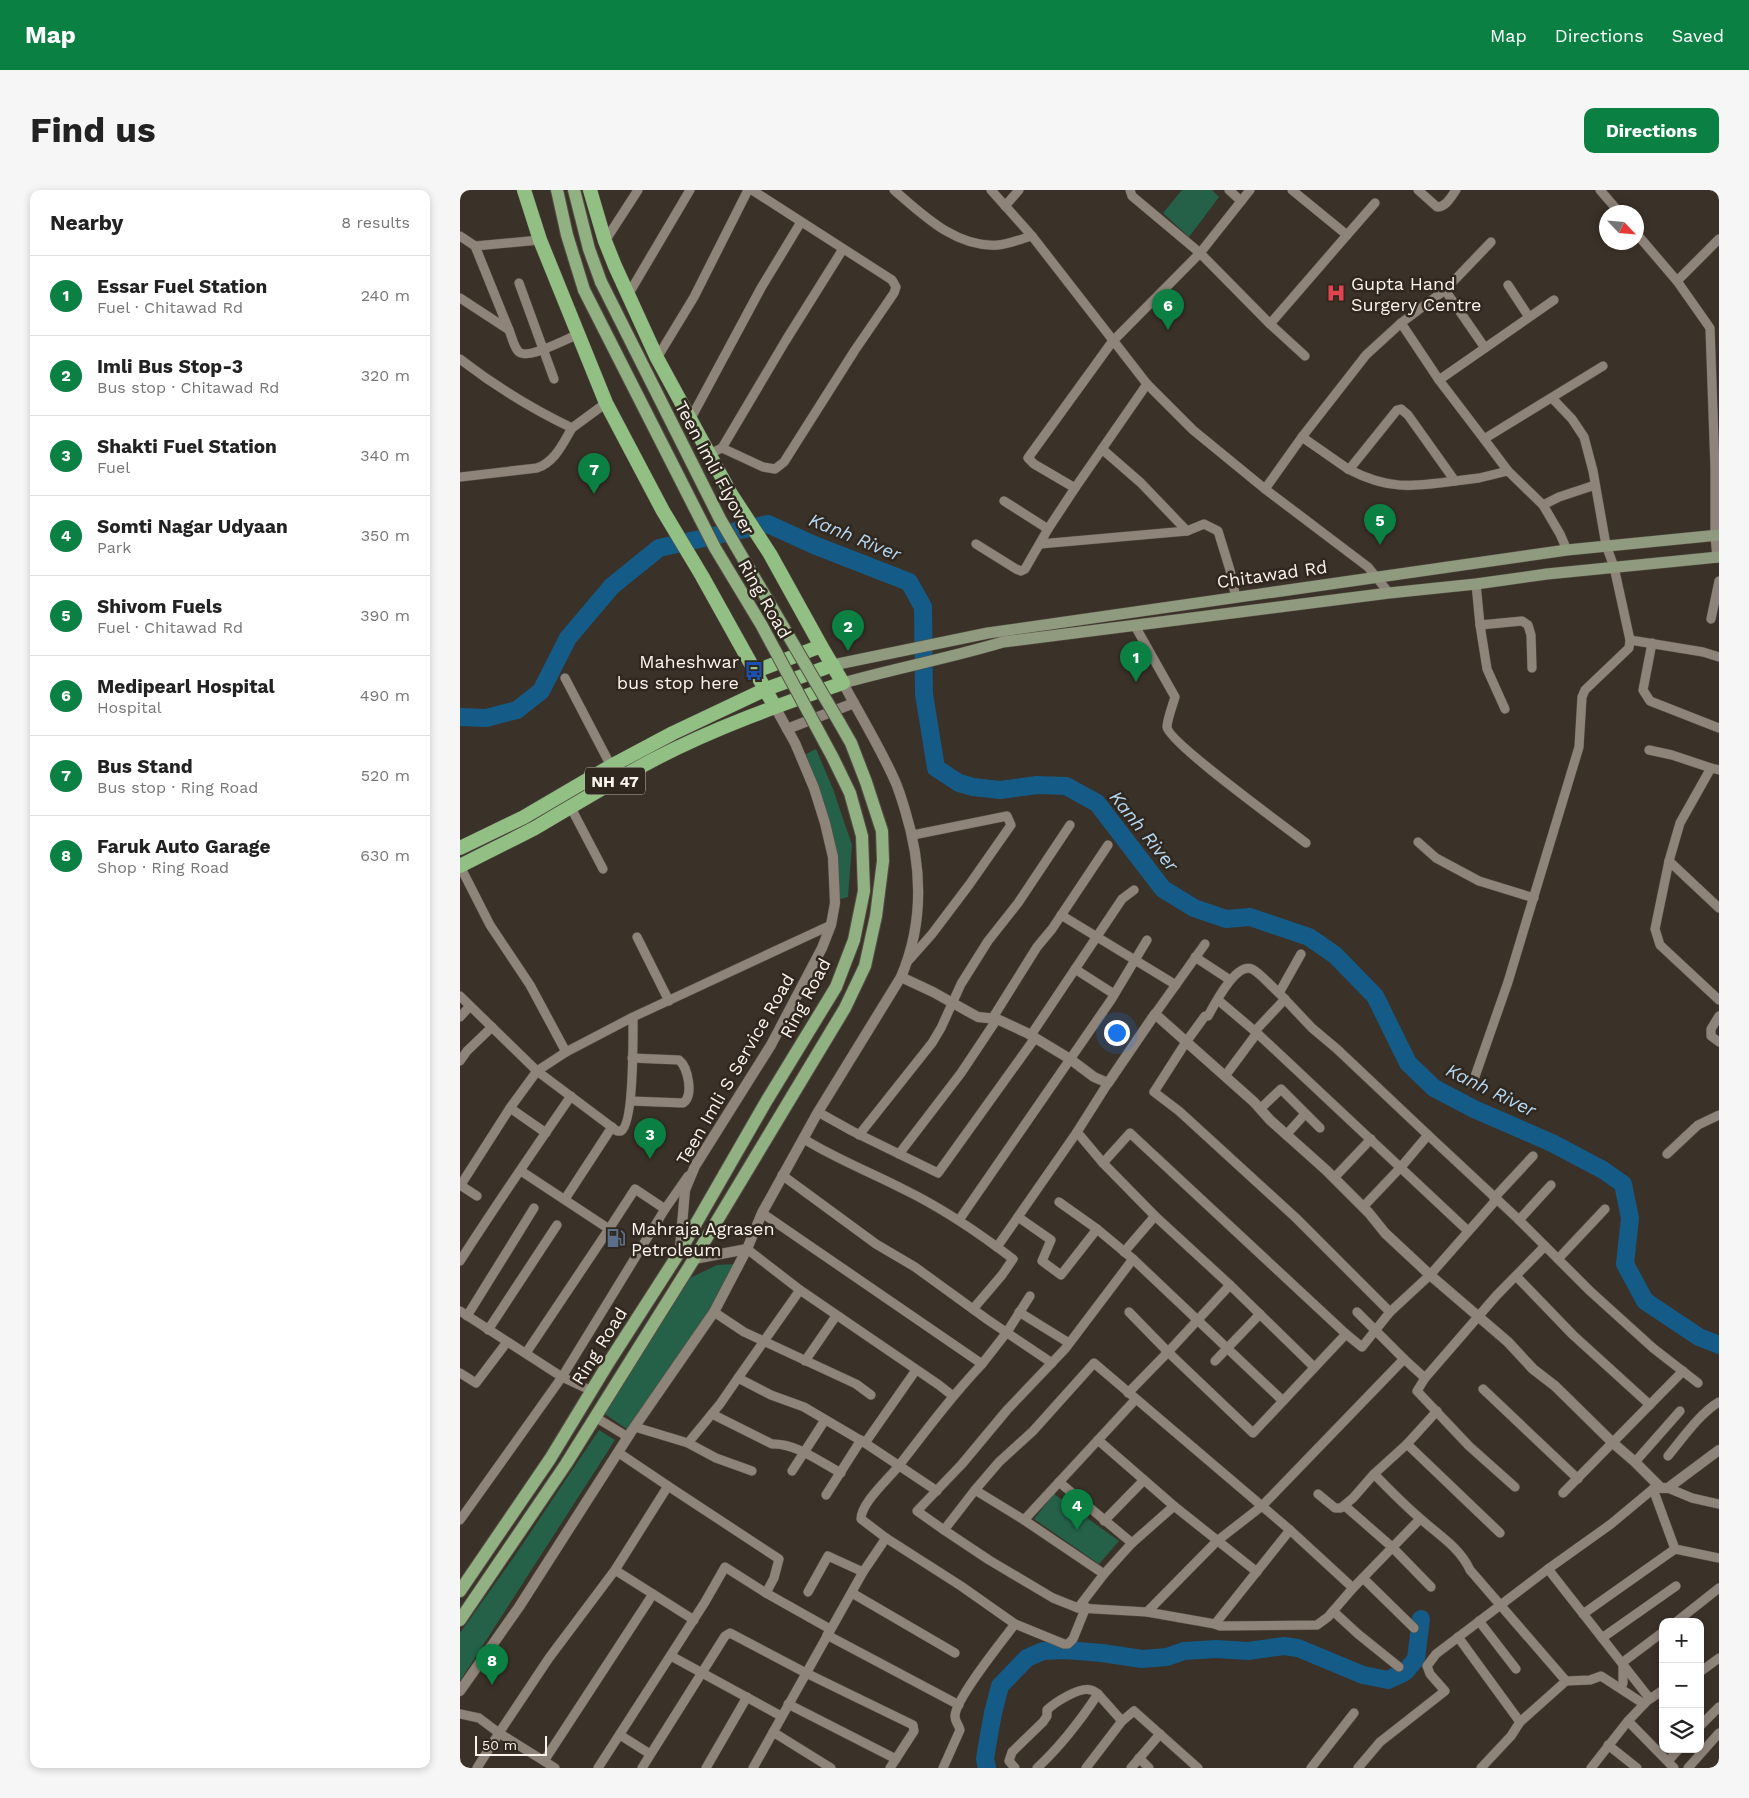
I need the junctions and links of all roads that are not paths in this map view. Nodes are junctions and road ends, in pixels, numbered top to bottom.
1 (524, 190) edge
2 (557, 190) edge
3 (574, 190) edge
4 (590, 190) edge
5 (638, 190) edge
6 (690, 190) edge
7 (750, 190) edge
8 (894, 190) edge
9 (991, 190) edge
10 (1019, 190) edge
11 (1130, 190) edge
12 (1228, 190) edge
13 (1250, 190) edge
14 (1292, 190) edge
15 (1418, 190) edge
16 (1456, 190) edge
17 (1600, 190) edge
18 (1241, 201) junction
19 (1375, 203) dead end
20 (1613, 205) edge
21 (1005, 206) junction
22 (801, 222) junction
23 (1346, 235) junction
24 (460, 236) edge
25 (1032, 236) junction
26 (1719, 239) edge
27 (540, 240) junction
28 (605, 241) junction
29 (1491, 242) dead end
30 (1644, 242) edge
31 (475, 246) junction
32 (843, 249) junction
33 (1200, 254) junction
34 (1677, 281) junction
35 (518, 283) dead end
36 (1508, 285) dead end
37 (1445, 290) junction
38 (628, 295) junction
39 (460, 298) edge
40 (1554, 300) dead end
41 (1530, 317) junction
42 (1401, 323) junction
43 (1270, 324) junction
44 (1719, 324) edge
45 (1710, 328) junction
46 (509, 330) junction
47 (578, 334) junction
48 (1112, 342) junction
49 (1485, 348) junction
50 (544, 349) junction
51 (1305, 356) dead end
52 (657, 358) junction
53 (460, 359) edge
54 (1603, 366) dead end
55 (554, 379) dead end
56 (1440, 380) junction
57 (1147, 384) junction
58 (1552, 398) junction
59 (606, 403) junction
60 (690, 420) junction
61 (572, 428) junction
62 (1302, 437) junction
63 (1484, 439) junction
64 (722, 448) junction
65 (1102, 449) junction
66 (710, 454) junction
67 (1717, 468) edge
68 (1348, 469) junction
69 (1508, 471) junction
70 (460, 477) edge
71 (1455, 481) junction
72 (1595, 485) junction
73 (1075, 488) junction
74 (1264, 489) junction
75 (1004, 501) dead end
76 (1543, 505) junction
77 (1048, 529) junction
78 (1187, 531) junction
79 (1717, 536) edge
80 (976, 544) dead end
81 (1040, 544) junction
82 (1606, 545) junction
83 (1567, 550) junction
84 (1718, 557) edge
85 (1614, 567) junction
86 (1377, 576) junction
87 (1719, 581) edge
88 (1476, 584) junction
89 (1389, 593) junction
90 (1236, 598) junction
91 (1711, 619) dead end
92 (1480, 625) junction
93 (1135, 626) junction
94 (1630, 640) junction
95 (1652, 643) junction
96 (821, 646) junction
97 (1719, 657) edge
98 (832, 665) junction
99 (1532, 668) dead end
100 (756, 671) junction
101 (565, 678) dead end
102 (843, 683) junction
103 (766, 689) junction
104 (854, 702) junction
105 (775, 707) junction
106 (1505, 709) dead end
107 (1719, 728) edge
108 (787, 729) junction
109 (648, 746) junction
110 (1649, 750) dead end
111 (654, 759) junction
112 (611, 766) junction
113 (1715, 769) edge
114 (583, 791) junction
115 (570, 806) junction
116 (1070, 825) dead end
117 (912, 835) junction
118 (1418, 842) dead end
119 (1306, 843) dead end
120 (1108, 845) dead end
121 (460, 848) edge
122 (1669, 861) junction
123 (460, 866) edge
124 (603, 869) dead end
125 (1134, 890) dead end
126 (1534, 898) junction
127 (1719, 908) edge
128 (1061, 915) junction
129 (831, 926) junction
130 (1097, 936) junction
131 (636, 938) dead end
132 (1147, 940) dead end
133 (1206, 944) dead end
134 (1302, 954) dead end
135 (1195, 957) junction
136 (909, 960) junction
137 (1135, 960) junction
138 (1076, 969) junction
139 (901, 977) junction
140 (1230, 980) junction
141 (1176, 985) junction
142 (1114, 994) junction
143 (460, 996) edge
144 (1282, 996) junction
145 (1218, 1000) junction
146 (1719, 1000) edge
147 (669, 1001) junction
148 (952, 1004) junction
149 (470, 1006) junction
150 (1155, 1014) junction
151 (1719, 1016) edge
152 (460, 1017) edge
153 (634, 1017) junction
154 (995, 1019) junction
155 (492, 1027) junction
156 (1256, 1032) junction
157 (1033, 1037) junction
158 (1186, 1042) junction
159 (1719, 1042) edge
160 (566, 1052) junction
161 (632, 1058) junction
162 (1070, 1059) junction
163 (460, 1061) edge
164 (537, 1070) junction
165 (1225, 1076) junction
166 (1108, 1084) junction
167 (1472, 1085) dead end
168 (571, 1096) junction
169 (631, 1101) junction
170 (510, 1108) junction
171 (1260, 1109) junction
172 (818, 1112) junction
173 (1305, 1114) junction
174 (1719, 1115) edge
175 (612, 1127) junction
176 (1320, 1128) dead end
177 (1078, 1132) junction
178 (546, 1133) junction
179 (858, 1135) junction
180 (1286, 1135) junction
181 (1428, 1135) junction
182 (804, 1139) junction
183 (1371, 1139) junction
184 (899, 1154) junction
185 (1667, 1154) dead end
186 (1533, 1156) dead end
187 (1103, 1163) junction
188 (695, 1166) junction
189 (1401, 1168) junction
190 (521, 1171) junction
191 (782, 1175) junction
192 (1334, 1178) junction
193 (740, 1182) joint
194 (1551, 1184) dead end
195 (460, 1185) edge
196 (478, 1196) dead end
197 (565, 1199) junction
198 (1495, 1199) junction
199 (1059, 1202) dead end
200 (1362, 1207) junction
201 (534, 1208) dead end
202 (1605, 1209) dead end
203 (665, 1210) junction
204 (762, 1213) junction
205 (1155, 1216) junction
206 (1018, 1217) junction
207 (959, 1220) junction
208 (1519, 1220) junction
209 (557, 1225) dead end
210 (609, 1229) junction
211 (1097, 1229) junction
212 (1468, 1231) junction
213 (1545, 1246) junction
214 (997, 1247) junction
215 (747, 1249) junction
216 (1124, 1252) junction
217 (679, 1253) junction
218 (1558, 1258) junction
219 (694, 1259) junction
220 (1134, 1259) junction
221 (460, 1261) edge
222 (1430, 1275) junction
223 (1516, 1276) junction
224 (1230, 1284) junction
225 (800, 1290) junction
226 (1030, 1296) dead end
227 (973, 1309) junction
228 (714, 1312) junction
229 (1019, 1312) junction
230 (1128, 1312) dead end
231 (1357, 1312) dead end
232 (1390, 1312) junction
233 (464, 1314) edge
234 (1260, 1314) junction
235 (836, 1316) junction
236 (1478, 1317) junction
237 (1198, 1321) junction
238 (488, 1330) junction
239 (1375, 1330) junction
240 (1007, 1332) junction
241 (1346, 1334) junction
242 (763, 1341) junction
243 (507, 1342) junction
244 (1069, 1343) junction
245 (1226, 1348) junction
246 (1168, 1352) junction
247 (526, 1353) junction
248 (1404, 1359) junction
249 (805, 1361) junction
250 (1215, 1361) dead end
251 (1052, 1363) junction
252 (982, 1364) junction
253 (1314, 1367) junction
254 (916, 1370) junction
255 (1682, 1371) junction
256 (460, 1373) edge
257 (562, 1377) junction
258 (738, 1378) junction
259 (1425, 1378) junction
260 (1698, 1383) dead end
261 (1483, 1389) dead end
262 (592, 1391) junction
263 (871, 1395) dead end
264 (953, 1396) junction
265 (1132, 1396) junction
266 (1283, 1401) junction
267 (1719, 1402) edge
268 (1650, 1405) junction
269 (1437, 1411) junction
270 (1680, 1411) dead end
271 (712, 1414) junction
272 (595, 1417) junction
273 (825, 1420) junction
274 (635, 1428) junction
275 (628, 1437) junction
276 (1098, 1440) junction
277 (863, 1442) junction
278 (688, 1443) junction
279 (1407, 1444) junction
280 (1613, 1444) junction
281 (1719, 1450) edge
282 (804, 1452) junction
283 (619, 1453) junction
284 (1668, 1456) dead end
285 (1635, 1462) junction
286 (900, 1465) junction
287 (792, 1470) dead end
288 (752, 1471) dead end
289 (842, 1473) junction
290 (1374, 1474) junction
291 (1578, 1479) junction
292 (1144, 1480) junction
293 (1059, 1482) junction
294 (668, 1486) junction
295 (1515, 1487) dead end
296 (1661, 1488) junction
297 (975, 1490) junction
298 (937, 1491) junction
299 (1563, 1493) dead end
300 (1318, 1494) dead end
301 (826, 1495) dead end
302 (1719, 1504) edge
303 (1174, 1506) junction
304 (1262, 1506) junction
305 (1344, 1506) junction
306 (1420, 1519) junction
307 (460, 1520) edge
308 (1024, 1520) junction
309 (1104, 1521) junction
310 (944, 1530) junction
311 (1290, 1530) junction
312 (1500, 1533) dead end
313 (886, 1538) junction
314 (1217, 1541) junction
315 (1132, 1544) junction
316 (1392, 1547) junction
317 (1675, 1549) junction
318 (1719, 1558) edge
319 (1548, 1569) junction
320 (615, 1570) junction
321 (863, 1572) junction
322 (1256, 1572) junction
323 (1104, 1574) junction
324 (1363, 1578) junction
325 (1676, 1586) dead end
326 (1431, 1587) dead end
327 (1353, 1588) junction
328 (1719, 1588) edge
329 (460, 1591) edge
330 (808, 1592) dead end
331 (766, 1593) junction
332 (852, 1593) junction
333 (653, 1594) junction
334 (1500, 1606) junction
335 (1082, 1607) junction
336 (1333, 1611) junction
337 (1147, 1612) junction
338 (1583, 1614) junction
339 (1681, 1618) edge
340 (460, 1620) edge
341 (694, 1620) junction
342 (1479, 1621) junction
343 (1015, 1624) junction
344 (1215, 1624) junction
345 (1414, 1628) dead end
346 (829, 1632) junction
347 (1659, 1635) edge
348 (1458, 1637) junction
349 (1602, 1638) junction
350 (955, 1652) dead end
351 (671, 1656) junction
352 (1719, 1658) edge
353 (1622, 1662) junction
354 (1399, 1667) dead end
355 (1516, 1669) dead end
356 (1704, 1669) edge
357 (703, 1673) junction
358 (806, 1673) junction
359 (1566, 1681) junction
360 (1621, 1688) junction
361 (460, 1691) edge
362 (1659, 1693) edge
363 (1098, 1694) junction
364 (748, 1697) junction
365 (1647, 1701) junction
366 (788, 1704) junction
367 (958, 1705) junction
368 (1719, 1707) edge
369 (1354, 1713) dead end
370 (460, 1714) edge
371 (781, 1716) junction
372 (1628, 1721) junction
373 (1122, 1722) junction
374 (1520, 1722) junction
375 (1704, 1722) edge
376 (773, 1732) junction
377 (499, 1733) junction
378 (1160, 1734) junction
379 (1719, 1734) edge
380 (620, 1735) junction
381 (1608, 1745) junction
382 (1677, 1753) edge
383 (650, 1754) junction
384 (896, 1758) junction
385 (1139, 1758) junction
386 (544, 1761) junction
387 (1671, 1765) edge
388 (477, 1768) edge
389 (555, 1768) edge
390 (598, 1768) edge
391 (642, 1768) edge
392 (706, 1768) edge
393 (753, 1768) edge
394 (831, 1768) edge
395 (890, 1768) edge
396 (943, 1768) edge
397 (1015, 1768) edge
398 (1037, 1768) edge
399 (1086, 1768) edge
400 (1131, 1768) edge
401 (1148, 1768) edge
402 (1198, 1768) edge
403 (1311, 1768) edge
404 (1358, 1768) edge
405 (1481, 1768) edge
406 (1591, 1768) edge
407 (1637, 1768) edge
408 (1688, 1768) edge

1 - 27 highway
2 - 217 main road, Ring Road, bridge
3 - 193 main road, Teen Imli Flyover, bridge
4 - 28 highway
5 - 28 street
6 - 38 street
7 - 22 street
7 - 52 street
8 - 25 street
9 - 21 street
10 - 21 street
11 - 33 street
12 - 18 street
13 - 18 street
14 - 23 street
15 - 16 street
17 - 20 street
18 - 33 street
19 - 23 street
21 - 25 street
22 - 32 street
22 - 60 street
23 - 43 street
24 - 31 street
25 - 48 street
26 - 34 street
27 - 31 street
27 - 47 highway
28 - 38 highway
29 - 37 street
30 - 34 street
31 - 46 street
32 - 64 street
32 - 64 street
33 - 43 street
33 - 48 street
34 - 45 street
35 - 50 street
36 - 41 street
37 - 42 street
37 - 49 street
38 - 52 highway
39 - 46 street
40 - 41 street
41 - 49 street
42 - 56 street
42 - 62 street
43 - 51 street
44 - 45 street
45 - 67 street
46 - 50 street
47 - 50 street
47 - 59 highway
48 - 57 street
48 - 73 street
49 - 56 street
50 - 55 street
52 - 60 highway
53 - 61 street
54 - 58 street
56 - 63 street
57 - 65 street
57 - 74 street
58 - 63 street
58 - 72 street
59 - 61 street
59 - 100 highway
60 - 66 highway
61 - 70 street
62 - 68 street
62 - 74 street
63 - 69 street
64 - 66 street
65 - 73 street
65 - 78 street
66 - 96 highway
67 - 79 street
68 - 71 street
68 - 71 street
69 - 71 street
69 - 76 street
72 - 76 street
72 - 82 street
73 - 77 street
74 - 86 street
75 - 77 street
76 - 83 street
77 - 81 street
78 - 81 street
78 - 90 street
79 - 82 main road, Chitawad Rd
79 - 84 street
80 - 81 street
82 - 83 main road, Chitawad Rd
82 - 85 street
83 - 86 main road, Chitawad Rd
84 - 85 main road, Chitawad Rd
85 - 88 main road, Chitawad Rd
85 - 94 street
86 - 89 street
86 - 90 main road, Chitawad Rd
87 - 91 street
88 - 89 main road, Chitawad Rd
88 - 92 street
89 - 93 main road, Chitawad Rd
90 - 98 main road, Chitawad Rd
92 - 99 street
92 - 106 street
93 - 102 main road, Chitawad Rd
93 - 119 street
94 - 95 street
94 - 126 street
95 - 97 street
95 - 107 street
96 - 98 highway
96 - 100 highway
98 - 102 highway
98 - 103 highway
100 - 103 highway
101 - 112 street
102 - 104 street
102 - 105 highway
103 - 105 highway
103 - 109 highway, NH 47
104 - 108 street
104 - 117 street
105 - 108 street, Teen Imli S Service Road
105 - 111 highway, NH 47
108 - 129 street, Teen Imli S Service Road
109 - 111 highway
109 - 112 highway, NH 47
110 - 113 street
111 - 114 highway, NH 47
112 - 114 highway, NH 47
113 - 122 street
114 - 115 highway, NH 47
114 - 121 highway, NH 47
115 - 123 highway, NH 47
115 - 124 street
116 - 148 street
117 - 136 street
117 - 136 street
118 - 126 street
120 - 128 street
122 - 127 street
122 - 146 street
123 - 160 street
125 - 130 street
126 - 167 street
128 - 130 street
128 - 154 street
129 - 147 street
129 - 188 street, Teen Imli S Service Road
130 - 137 street
130 - 138 street
131 - 147 street
132 - 137 street
133 - 135 street
134 - 144 street
135 - 140 street
135 - 141 street
136 - 139 street
137 - 141 street
137 - 142 street
138 - 142 street
138 - 157 street
139 - 148 street
139 - 172 street
140 - 144 street
140 - 145 street
141 - 150 street
142 - 162 street
143 - 149 street
144 - 156 street
144 - 181 street
145 - 156 street
145 - 158 street
147 - 153 street
148 - 154 street
148 - 179 street
149 - 152 street
149 - 155 street
150 - 158 street
150 - 166 street
151 - 159 street
153 - 160 street
153 - 161 street
154 - 157 street
154 - 184 street
155 - 163 street
155 - 164 street
156 - 165 street
156 - 183 street
157 - 162 street
157 - 184 street
158 - 165 street
158 - 232 street
160 - 164 street
161 - 169 street
161 - 169 street
162 - 166 street
162 - 207 street
164 - 168 street
164 - 170 street
165 - 171 street
166 - 177 street
168 - 175 street
168 - 178 street
169 - 175 street
170 - 178 street
170 - 195 street
171 - 173 street
171 - 180 street
172 - 179 street
172 - 182 street
173 - 176 street
173 - 180 street
174 - 185 street
175 - 197 street
177 - 187 street
177 - 206 street
178 - 190 street
179 - 184 street
180 - 192 street
181 - 189 street
181 - 198 street
182 - 191 street
182 - 207 street
183 - 189 street
183 - 192 street
186 - 198 street
187 - 205 street
187 - 241 street
188 - 203 street
188 - 217 street, Teen Imli S Service Road
189 - 200 street
189 - 212 street
190 - 197 street
190 - 221 street
191 - 204 street
191 - 227 street
192 - 200 street
193 - 219 main road, Ring Road
194 - 208 street
195 - 196 street
197 - 210 street
198 - 208 street
198 - 212 street
199 - 211 street
200 - 222 street
201 - 233 street
202 - 218 street
203 - 210 street
203 - 257 street
204 - 215 street
204 - 252 street
205 - 216 street
205 - 224 street
206 - 211 street
206 - 214 street
207 - 214 street
208 - 213 street
209 - 238 street
210 - 247 street
211 - 216 street
212 - 222 street
213 - 218 street
213 - 223 street
214 - 227 street
215 - 219 street
215 - 225 street
215 - 228 street
216 - 220 street
217 - 262 main road, Ring Road
218 - 255 street
219 - 272 main road, Ring Road
220 - 237 street
220 - 244 street
222 - 232 street
222 - 236 street
223 - 236 street
223 - 268 street
224 - 234 street
224 - 237 street
225 - 235 street
225 - 242 street
226 - 229 street
227 - 240 street
228 - 242 street
228 - 274 street
229 - 240 street
229 - 244 street
230 - 246 street
231 - 239 street
232 - 239 street
233 - 238 street
234 - 245 street
234 - 253 street
235 - 249 street
235 - 254 street
236 - 259 street
236 - 280 street
237 - 245 street
237 - 246 street
238 - 243 street
239 - 241 street
239 - 248 street
240 - 251 street
240 - 252 street
241 - 253 street
242 - 249 street
242 - 258 street
243 - 247 street
243 - 256 street
244 - 251 street
245 - 250 street
245 - 266 street
246 - 265 street
246 - 266 street
247 - 257 street
248 - 259 street
248 - 304 street
249 - 263 street
251 - 298 street
252 - 264 street
253 - 266 street
254 - 264 street
254 - 277 street
255 - 260 street
255 - 268 street
257 - 262 street
257 - 307 street
258 - 271 street
258 - 273 street
259 - 269 street
261 - 291 street
262 - 329 main road, Ring Road
264 - 286 street
265 - 276 street
265 - 297 street
265 - 304 street
267 - 284 street
268 - 280 street
269 - 279 street
269 - 295 street
270 - 285 street
271 - 278 street
271 - 282 street
272 - 275 street
272 - 340 main road, Ring Road
273 - 277 street
273 - 282 street
274 - 275 street
274 - 278 street
275 - 283 street
276 - 292 street
276 - 293 street
277 - 286 street
277 - 289 street
278 - 288 street
279 - 290 street
279 - 312 street
280 - 285 street
280 - 291 street
281 - 296 street
282 - 287 street
282 - 289 street
283 - 294 street
283 - 361 street
285 - 296 street
286 - 298 street
286 - 313 street
289 - 301 street
290 - 305 street
290 - 306 street
291 - 299 street
292 - 303 street
292 - 309 street
293 - 308 street
293 - 309 street
294 - 320 street
294 - 331 street
296 - 302 street
296 - 317 street
296 - 319 street
297 - 308 street
297 - 310 street
298 - 310 street
300 - 305 street
303 - 314 street
303 - 315 street
304 - 311 street
304 - 314 street
305 - 316 street
306 - 316 street
306 - 334 street
308 - 323 street
309 - 315 street
310 - 335 street
311 - 322 street
311 - 327 street
313 - 321 street
313 - 343 street
314 - 322 street
314 - 337 street
315 - 323 street
316 - 324 street
316 - 326 street
317 - 318 street
317 - 338 street
319 - 334 street
319 - 338 street
320 - 333 street
320 - 377 street
321 - 330 street
321 - 332 street
322 - 344 street
323 - 335 street
324 - 327 street
324 - 345 street
325 - 349 street
327 - 336 street
328 - 339 street
331 - 341 street
331 - 346 street
332 - 346 street
332 - 350 street
333 - 341 street
333 - 386 street
334 - 342 street
334 - 359 street
335 - 337 street
335 - 343 street
336 - 344 street
336 - 354 street
337 - 344 street
338 - 349 street
341 - 351 street
342 - 348 street
342 - 355 street
343 - 367 street
346 - 358 street
346 - 367 street
347 - 353 street
348 - 374 street
348 - 404 street
349 - 353 street
351 - 357 street
351 - 380 street
352 - 356 street
353 - 360 street
353 - 365 street
357 - 358 street
357 - 364 street
357 - 383 street
358 - 366 street
358 - 384 street
359 - 360 street
359 - 374 street
360 - 365 street
362 - 365 street
363 - 373 street
363 - 397 street
363 - 398 street
364 - 371 street
364 - 392 street
365 - 372 street
366 - 371 street
366 - 384 street
367 - 396 street
368 - 375 street
369 - 403 street
370 - 377 street
371 - 376 street
372 - 381 street
372 - 387 street
373 - 378 street
373 - 399 street
374 - 405 street
376 - 393 street
376 - 394 street
377 - 386 street
377 - 388 street
378 - 385 street
378 - 402 street
379 - 408 street
380 - 383 street
380 - 390 street
381 - 406 street
381 - 407 street
382 - 387 street
383 - 391 street
384 - 395 street
385 - 400 street
385 - 401 street
386 - 389 street

